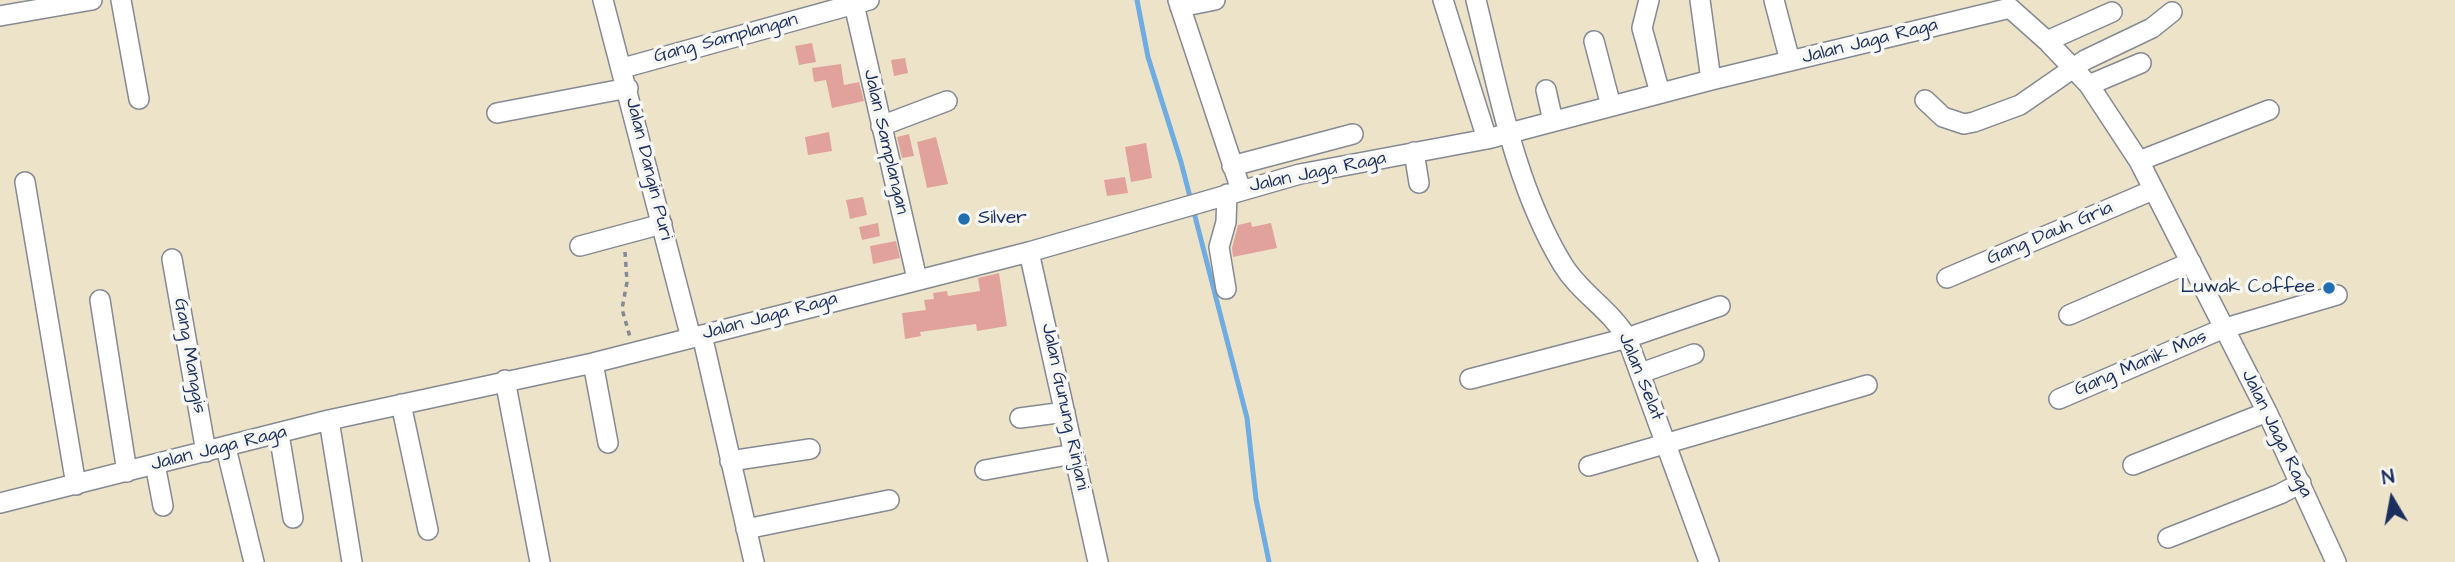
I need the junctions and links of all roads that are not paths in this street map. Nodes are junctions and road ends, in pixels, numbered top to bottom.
1 (92, 0) edge
2 (121, 0) edge
3 (603, 0) edge
4 (1215, 0) edge
5 (1443, 0) edge
6 (1476, 0) edge
7 (1649, 0) edge
8 (1700, 0) edge
9 (1774, 0) edge
10 (859, 1) edge
11 (1179, 4) edge
12 (2008, 4) edge
13 (2112, 12) dead end
14 (2172, 12) dead end
15 (0, 16) edge
16 (1594, 41) dead end
17 (2047, 41) junction
18 (1790, 61) junction
19 (2141, 63) dead end
20 (2073, 67) junction
21 (623, 68) junction
22 (1712, 79) junction
23 (2088, 85) junction
24 (628, 88) junction
25 (1545, 90) dead end
26 (1660, 93) junction
27 (139, 99) dead end
28 (1925, 100) dead end
29 (947, 101) dead end
30 (1611, 106) junction
31 (2269, 110) dead end
32 (497, 113) dead end
33 (1553, 121) junction
34 (881, 125) junction
35 (1353, 134) dead end
36 (1509, 134) junction
37 (1487, 139) junction
38 (1414, 152) junction
39 (2139, 162) junction
40 (1232, 166) junction
41 (25, 182) dead end
42 (1419, 183) dead end
43 (2153, 190) junction
44 (1228, 194) junction
45 (662, 224) junction
46 (580, 246) dead end
47 (1029, 252) junction
48 (172, 259) dead end
49 (2191, 262) junction
50 (1947, 278) dead end
51 (916, 279) junction
52 (1226, 289) dead end
53 (2337, 295) dead end
54 (100, 300) dead end
55 (1720, 306) dead end
56 (2069, 315) dead end
57 (2222, 330) junction
58 (696, 336) junction
59 (1627, 338) junction
60 (1694, 354) dead end
61 (593, 363) junction
62 (1641, 373) junction
63 (1470, 379) dead end
64 (505, 380) junction
65 (1867, 385) dead end
66 (2059, 399) dead end
67 (401, 404) junction
68 (1065, 412) junction
69 (2267, 412) junction
70 (1020, 418) dead end
71 (329, 420) junction
72 (279, 434) junction
73 (608, 443) dead end
74 (1666, 443) junction
75 (226, 448) junction
76 (810, 449) dead end
77 (206, 452) junction
78 (1073, 454) junction
79 (730, 461) junction
80 (155, 464) junction
81 (2133, 465) dead end
82 (1590, 466) dead end
83 (985, 470) dead end
84 (127, 472) junction
85 (2301, 483) junction
86 (76, 485) junction
87 (889, 500) dead end
88 (0, 503) edge
89 (163, 506) dead end
90 (293, 518) dead end
91 (746, 529) junction
92 (428, 530) dead end
93 (2168, 538) dead end
94 (254, 562) edge
95 (352, 562) edge
96 (540, 562) edge
97 (754, 562) edge
98 (1098, 562) edge
99 (1709, 562) edge
100 (2336, 562) edge

1 - 15 street
2 - 27 street
3 - 21 street, Jalan Dangin Puri
4 - 11 street
5 - 37 street
6 - 36 street, Jalan Selat
7 - 26 street
8 - 22 street
9 - 18 street
10 - 21 street, Gang Samplangan
10 - 34 street, Jalan Samplangan
11 - 40 street
12 - 17 street, Jalan Jaga Raga
12 - 18 street, Jalan Jaga Raga
13 - 17 street
14 - 20 street
16 - 30 street
17 - 20 street, Jalan Jaga Raga
18 - 22 street, Jalan Jaga Raga
19 - 23 street
20 - 23 street, Jalan Jaga Raga
20 - 28 street
21 - 24 street, Jalan Dangin Puri
22 - 26 street, Jalan Jaga Raga
23 - 39 street, Jalan Jaga Raga
24 - 32 street
24 - 45 street, Jalan Dangin Puri
25 - 33 street
26 - 30 street, Jalan Jaga Raga
29 - 34 street
30 - 33 street, Jalan Jaga Raga
31 - 39 street
33 - 36 street, Jalan Jaga Raga
34 - 51 street, Jalan Samplangan
35 - 40 street
36 - 37 street, Jalan Jaga Raga
36 - 59 street, Jalan Selat
37 - 38 street, Jalan Jaga Raga
38 - 42 street
38 - 44 street, Jalan Jaga Raga
39 - 43 street, Jalan Jaga Raga
40 - 44 street
41 - 86 street
43 - 49 street, Jalan Jaga Raga
43 - 50 street, Gang Dauh Gria
44 - 47 street, Jalan Jaga Raga
44 - 52 street
45 - 46 street
45 - 58 street, Jalan Dangin Puri
47 - 51 street, Jalan Jaga Raga
47 - 68 street, Jalan Gunung Rinjani
48 - 77 street, Gang Manggis
49 - 56 street
49 - 57 street, Jalan Jaga Raga
51 - 58 street, Jalan Jaga Raga
53 - 57 street, Gang Manik Mas
54 - 84 street
55 - 59 street
57 - 66 street, Gang Manik Mas
57 - 69 street, Jalan Jaga Raga
58 - 61 street, Jalan Jaga Raga
58 - 79 street, Jalan Dangin Puri
59 - 62 street, Jalan Selat
59 - 63 street
60 - 62 street
61 - 64 street, Jalan Jaga Raga
61 - 73 street
62 - 74 street, Jalan Selat
64 - 67 street, Jalan Jaga Raga
64 - 96 street
65 - 74 street
67 - 71 street, Jalan Jaga Raga
67 - 92 street
68 - 70 street
68 - 78 street, Jalan Gunung Rinjani
69 - 81 street
69 - 85 street, Jalan Jaga Raga
71 - 72 street, Jalan Jaga Raga
71 - 95 street
72 - 75 street, Jalan Jaga Raga
72 - 90 street
74 - 82 street
74 - 99 street, Jalan Selat
75 - 77 street, Jalan Jaga Raga
75 - 94 street
76 - 79 street
77 - 80 street, Jalan Jaga Raga
78 - 83 street
78 - 98 street, Jalan Gunung Rinjani
79 - 91 street, Jalan Dangin Puri
80 - 84 street, Jalan Jaga Raga
80 - 89 street
84 - 86 street, Jalan Jaga Raga
85 - 93 street
85 - 100 street, Jalan Jaga Raga
86 - 88 street, Jalan Jaga Raga
87 - 91 street
91 - 97 street, Jalan Dangin Puri

